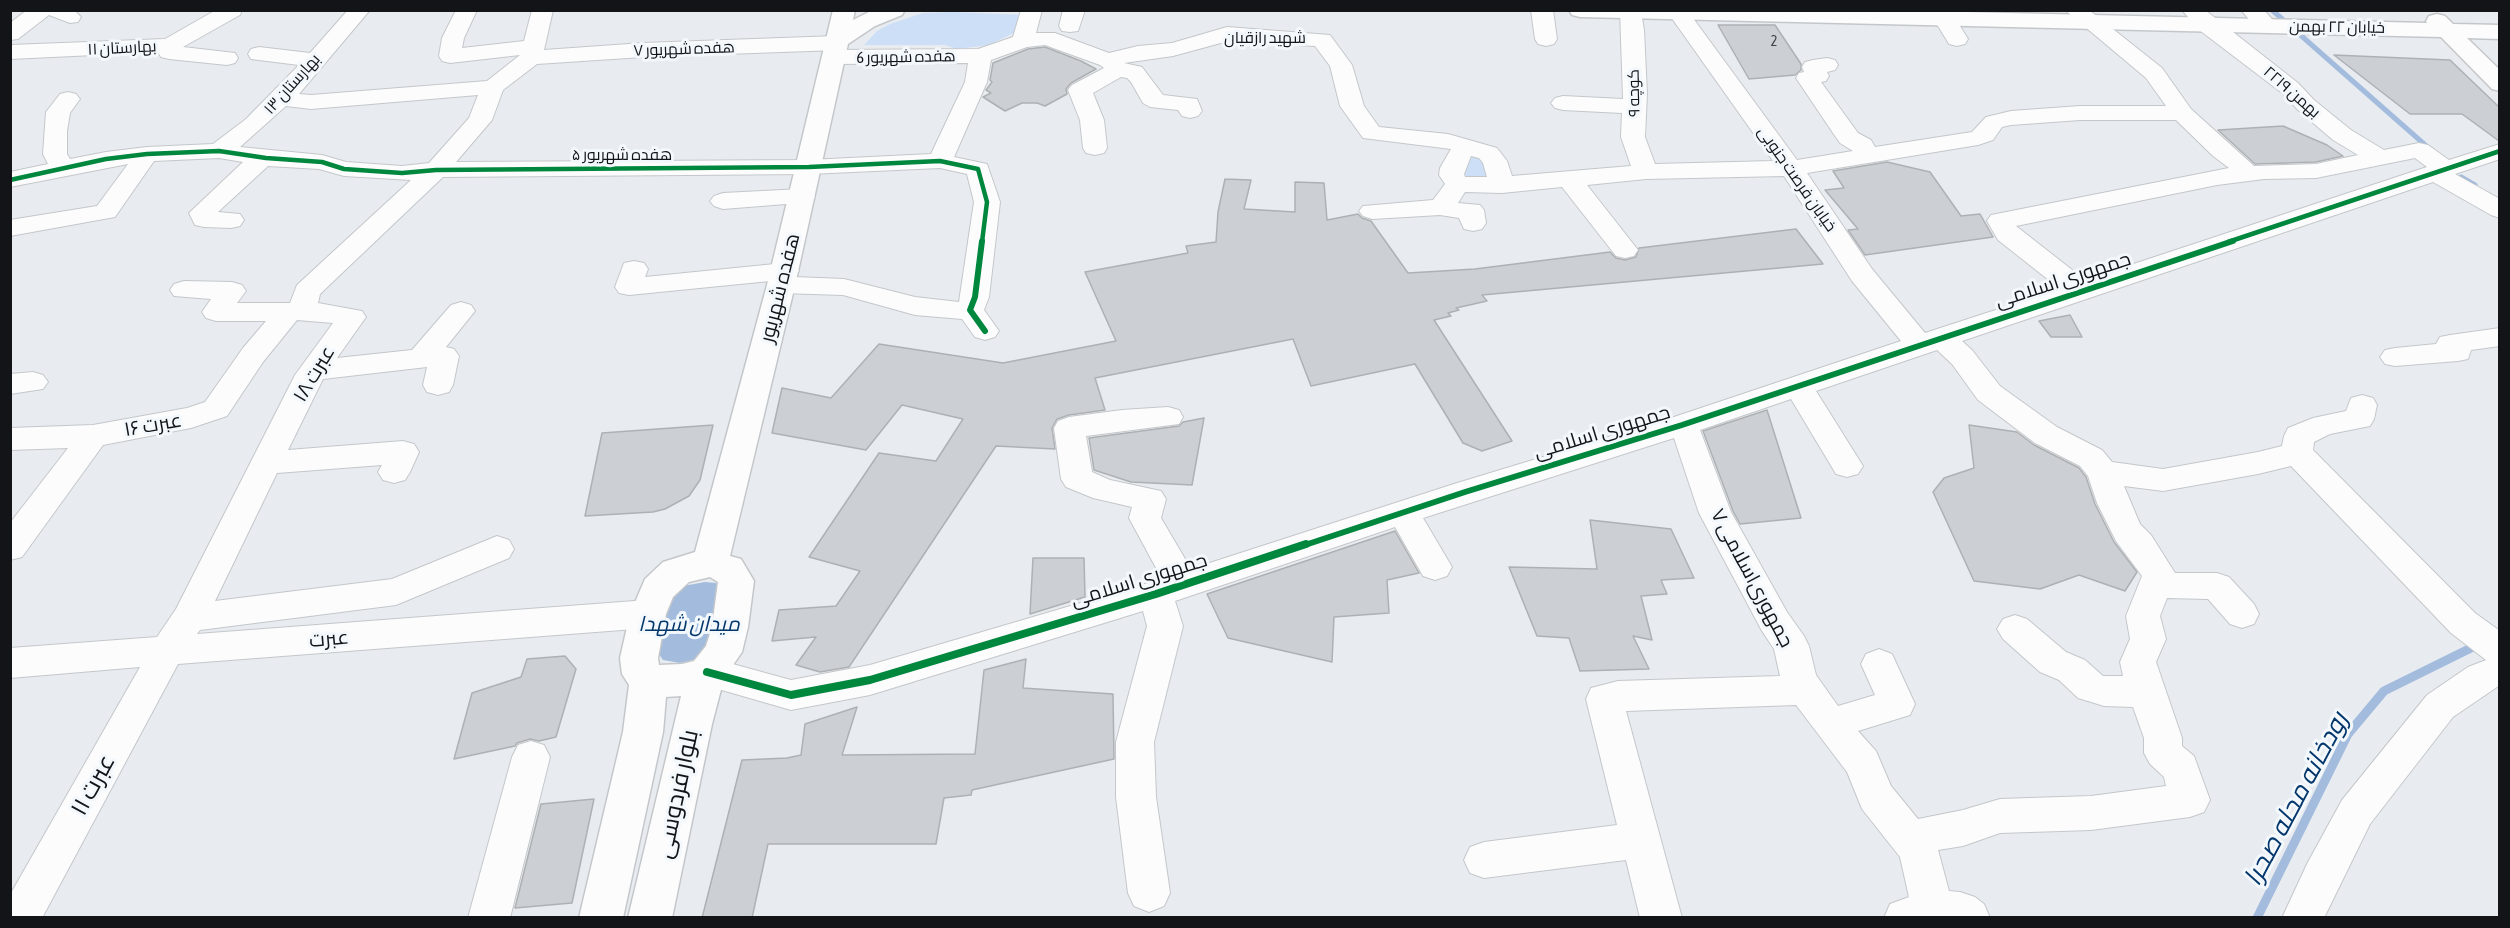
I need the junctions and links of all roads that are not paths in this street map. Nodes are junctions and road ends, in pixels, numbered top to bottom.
1 (41, 10) edge
2 (232, 10) edge
3 (360, 10) edge
4 (467, 10) edge
5 (543, 10) edge
6 (844, 10) edge
7 (894, 10) edge
8 (1032, 10) edge
9 (1542, 10) edge
10 (1580, 10) edge
11 (2425, 10) edge
12 (2462, 10) edge
13 (1618, 11) edge
14 (1676, 11) edge
15 (2080, 16) edge
16 (2199, 17) edge
17 (1944, 18) junction
18 (2259, 18) edge
19 (2499, 22) edge
20 (2446, 30) junction
21 (10, 34) edge
22 (1546, 39) dead end
23 (1957, 39) dead end
24 (1023, 41) junction
25 (170, 45) junction
26 (836, 47) junction
27 (2487, 47) edge
28 (39, 51) junction
29 (10, 52) edge
30 (532, 52) junction
31 (259, 54) dead end
32 (980, 56) junction
33 (227, 58) dead end
34 (315, 60) junction
35 (1827, 64) dead end
36 (1113, 65) junction
37 (10, 75) edge
38 (2499, 84) edge
39 (493, 87) junction
40 (68, 99) dead end
41 (281, 99) junction
42 (1990, 99) dead end
43 (1563, 102) dead end
44 (1635, 107) junction
45 (1190, 111) dead end
46 (2182, 113) junction
47 (2011, 118) junction
48 (1465, 146) junction
49 (1095, 148) dead end
50 (219, 151) junction
51 (2499, 151) edge
52 (147, 154) junction
53 (1868, 157) junction
54 (2379, 157) junction
55 (262, 158) junction
56 (940, 161) junction
57 (808, 167) junction
58 (1791, 168) junction
59 (63, 170) junction
60 (436, 170) junction
61 (2440, 171) junction
62 (1646, 172) junction
63 (2246, 173) junction
64 (1573, 178) junction
65 (10, 180) edge
66 (1458, 184) junction
67 (1502, 185) junction
68 (802, 197) junction
69 (723, 201) dead end
70 (1443, 207) junction
71 (2499, 210) edge
72 (1372, 211) dead end
73 (231, 220) dead end
74 (1473, 223) dead end
75 (10, 228) edge
76 (1625, 250) dead end
77 (634, 269) dead end
78 (783, 278) junction
79 (184, 290) dead end
80 (2081, 291) junction
81 (295, 311) junction
82 (461, 311) dead end
83 (2499, 337) edge
84 (1930, 342) junction
85 (2395, 357) dead end
86 (420, 359) junction
87 (314, 370) junction
88 (438, 385) dead end
89 (1798, 386) junction
90 (2362, 405) dead end
91 (1168, 417) dead end
92 (1682, 425) junction
93 (93, 436) junction
94 (10, 439) edge
95 (2297, 453) junction
96 (266, 463) junction
97 (1846, 466) dead end
98 (394, 472) dead end
99 (2103, 472) junction
100 (1403, 513) junction
101 (10, 548) edge
102 (496, 549) dead end
103 (710, 564) junction
104 (1436, 567) dead end
105 (2155, 583) junction
106 (1169, 589) junction
107 (396, 592) junction
108 (648, 614) junction
109 (2242, 614) dead end
110 (189, 618) junction
111 (2015, 629) dead end
112 (381, 635) junction
113 (2499, 651) edge
114 (167, 652) junction
115 (10, 663) edge
116 (1879, 664) dead end
117 (2499, 670) edge
118 (707, 672) junction
119 (649, 677) junction
120 (1806, 690) junction
121 (2146, 692) junction
122 (1830, 724) junction
123 (531, 757) dead end
124 (1909, 838) junction
125 (1641, 840) junction
126 (1484, 860) dead end
127 (1149, 893) dead end
128 (1936, 915) edge
129 (20, 918) edge
130 (489, 918) edge
131 (601, 918) edge
132 (650, 918) edge
133 (1661, 918) edge
134 (2303, 918) edge

1 - 21 street
2 - 25 street, بهارستان ۱۱
3 - 34 street, بهارستان ۱۳
4 - 30 street, هفده شهریور ۷
5 - 30 street
6 - 26 main road, هفده شهریور
7 - 26 main road
8 - 24 street
9 - 22 street
10 - 13 main road, خیابان ۲۲ بهمن
11 - 20 main road
12 - 19 main road
13 - 14 main road, خیابان ۲۲ بهمن
13 - 44 street, کوچه ۹
14 - 17 main road, خیابان ۲۲ بهمن
14 - 58 street, خیابان فرصت جنوبی
15 - 16 main road, خیابان ۲۲ بهمن
15 - 17 main road, خیابان ۲۲ بهمن
15 - 46 street
16 - 18 main road, خیابان ۲۲ بهمن
16 - 54 street, ۲۲بهمن ۱۹
17 - 23 street
18 - 20 main road, خیابان ۲۲ بهمن
20 - 27 main road
20 - 27 main road, خیابان ۲۲ بهمن
24 - 32 street, هفده شهریور 6
24 - 36 street, هفده شهریور 6
25 - 28 street, بهارستان ۱۱
25 - 33 street
26 - 30 street, هفده شهریور ۷
26 - 32 street, هفده شهریور 6
26 - 57 main road, هفده شهریور
27 - 38 main road
28 - 29 street, بهارستان ۱۱
28 - 37 street
30 - 39 street
31 - 34 street
32 - 56 street
34 - 41 street, بهارستان ۱۳
35 - 53 street
36 - 45 street, هفده شهریور 6
36 - 48 street, شهید رازقیان
36 - 49 street
39 - 41 street
39 - 60 street
40 - 59 street
41 - 50 street, بهارستان ۱۳
42 - 47 street
43 - 44 street
44 - 62 street, کوچه ۹
46 - 47 street
46 - 63 street
47 - 53 street
48 - 66 street
48 - 67 street, شهید رازقیان
50 - 52 street, هفده شهریور ۵
50 - 55 street, هفده شهریور ۵
51 - 61 street, جمهوری اسلامی
52 - 59 street, هفده شهریور ۵
52 - 75 street
53 - 58 street
54 - 61 street
54 - 63 street
55 - 60 street, هفده شهریور ۵
55 - 73 street
56 - 57 street, هفده شهریور ۵
56 - 78 street, هفده شهریور ۵
57 - 60 street, هفده شهریور ۵
57 - 68 main road, هفده شهریور
58 - 62 street
58 - 84 street, خیابان فرصت جنوبی
59 - 65 street, هفده شهریور ۵
60 - 81 street
61 - 71 street
61 - 80 street, جمهوری اسلامی
62 - 64 street
63 - 80 street
64 - 67 street
64 - 76 street
66 - 67 street
66 - 70 street
68 - 69 street
68 - 78 main road, هفده شهریور
70 - 72 street
70 - 74 street
77 - 78 street
78 - 103 main road, هفده شهریور
79 - 81 street
80 - 84 street, جمهوری اسلامی
81 - 87 street, عبرت ۱۸
81 - 93 street, عبرت ۱۶
82 - 86 street
83 - 85 street
84 - 89 street, جمهوری اسلامی
84 - 99 street, خیابان فرصت جنوبی
86 - 87 street
86 - 88 street
87 - 96 street, عبرت ۱۸
89 - 92 street, جمهوری اسلامی
89 - 97 street
90 - 95 street
91 - 106 street
92 - 100 street, جمهوری اسلامی
92 - 120 street, جمهوری‌اسلامی ۷
93 - 94 street, عبرت ۱۶
93 - 101 street
95 - 99 street
95 - 113 street
96 - 98 street
96 - 110 street, عبرت ۱۸
99 - 105 street
100 - 104 street
100 - 106 street, جمهوری اسلامی
102 - 107 street
103 - 108 main road
103 - 118 main road
105 - 109 street
105 - 121 street
106 - 118 street, جمهوری اسلامی
106 - 127 street
107 - 110 street
107 - 112 street
108 - 112 street, عبرت
108 - 119 main road
110 - 114 street, عبرت ۱۸
111 - 121 street
112 - 114 street, عبرت
114 - 115 street, عبرت
114 - 129 street, عبرت ۱۱
116 - 122 street
117 - 134 street
118 - 119 main road
118 - 132 main road, بلوار فردوسی
119 - 131 main road
120 - 122 street, جمهوری‌اسلامی ۷
120 - 125 street
121 - 124 street
122 - 124 street, جمهوری‌اسلامی ۷
123 - 130 street
124 - 128 street, جمهوری‌اسلامی ۷
125 - 126 street
125 - 133 street

